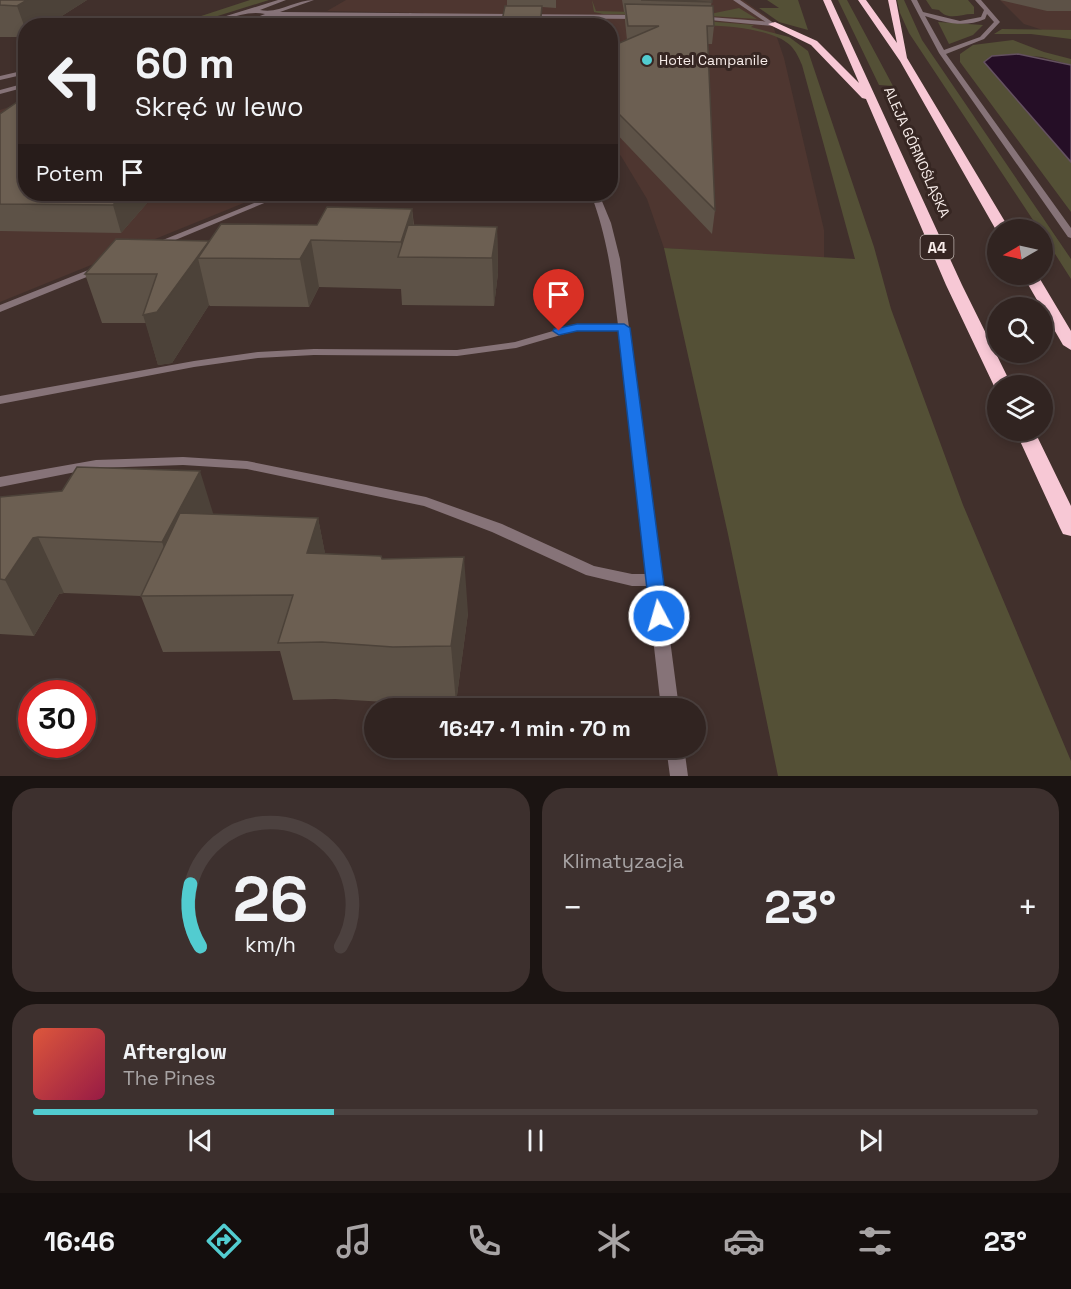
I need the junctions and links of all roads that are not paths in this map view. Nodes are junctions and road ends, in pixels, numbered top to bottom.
1 (283, 0) edge
2 (311, 0) edge
3 (736, 0) edge
4 (827, 0) edge
5 (862, 0) edge
6 (892, 0) edge
7 (914, 0) edge
8 (978, 0) edge
9 (254, 10) junction
10 (986, 11) junction
11 (921, 13) junction
12 (272, 14) junction
13 (410, 15) junction
14 (644, 16) edge
15 (695, 17) edge
16 (225, 18) edge
17 (260, 18) edge
18 (412, 18) edge
19 (772, 24) junction
20 (942, 53) junction
21 (905, 61) junction
22 (18, 74) edge
23 (0, 78) edge
24 (18, 87) edge
25 (0, 92) edge
26 (876, 106) junction
27 (265, 201) edge
28 (598, 201) edge
29 (997, 219) edge
30 (1071, 235) edge
31 (141, 251) edge
32 (111, 264) edge
33 (1036, 285) edge
34 (0, 309) edge
35 (624, 328) junction
36 (1071, 345) edge
37 (998, 375) edge
38 (0, 400) edge
39 (1029, 441) edge
40 (0, 483) edge
41 (1071, 528) edge
42 (655, 580) junction
43 (669, 698) edge
44 (677, 758) edge
45 (679, 776) edge

1 - 9 street
2 - 12 street
3 - 19 street
4 - 26 highway, ALEJA GÓRNOŚLĄSKA / A4
5 - 21 highway, ALEJA GÓRNOŚLĄSKA
6 - 21 highway
7 - 11 street
8 - 10 street
9 - 12 street
9 - 16 street
10 - 11 street
10 - 20 street
11 - 20 street
12 - 13 street
12 - 17 street
13 - 14 street
13 - 18 street
15 - 19 street
19 - 26 highway
20 - 30 street
21 - 29 highway, ALEJA GÓRNOŚLĄSKA
22 - 23 street
24 - 25 street
26 - 37 highway, ALEJA GÓRNOŚLĄSKA / A4
27 - 31 street
28 - 35 street
32 - 34 street
33 - 36 highway
35 - 38 street
35 - 42 street
39 - 41 highway
40 - 42 street
42 - 43 street
44 - 45 street

